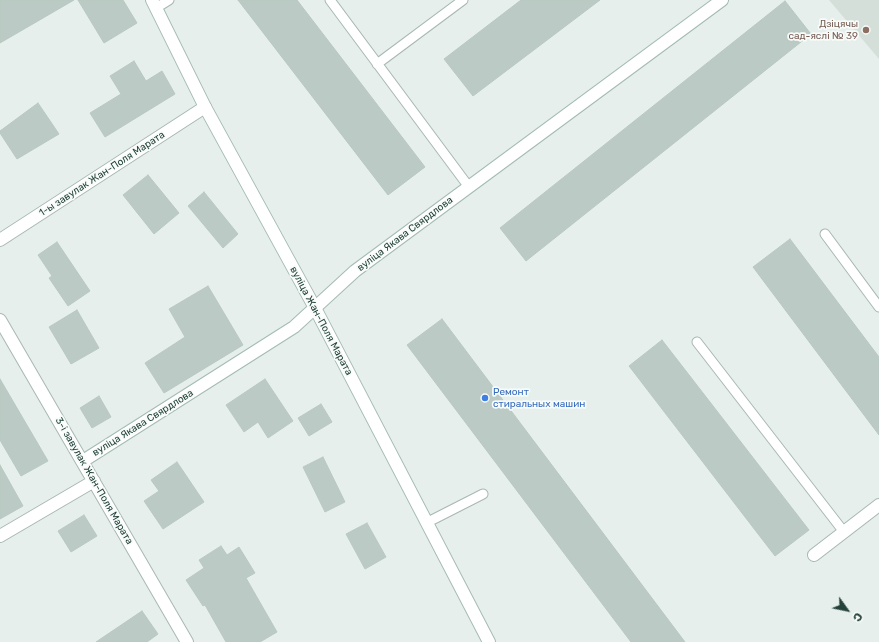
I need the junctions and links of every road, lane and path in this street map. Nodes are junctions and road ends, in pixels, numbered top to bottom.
1 (169, 0) edge
2 (330, 0) edge
3 (463, 0) edge
4 (722, 0) edge
5 (154, 4) edge
6 (377, 64) junction
7 (205, 107) junction
8 (469, 187) junction
9 (825, 234) dead end
10 (0, 240) edge
11 (879, 307) edge
12 (315, 308) junction
13 (0, 320) edge
14 (697, 342) dead end
15 (83, 461) junction
16 (94, 480) junction
17 (483, 494) dead end
18 (879, 505) edge
19 (426, 523) junction
20 (844, 532) junction
21 (0, 536) edge
22 (814, 555) dead end
23 (187, 642) edge
24 (489, 642) edge

1 - 5 lane
2 - 6 lane
3 - 6 lane
4 - 8 street, вуліца Якава Свярдлова
5 - 7 street, вуліца Жан-Поля Марата
6 - 8 lane
7 - 10 street, 1-ы завулак Жан-Поля Марата
7 - 12 street, вуліца Жан-Поля Марата
8 - 12 street, вуліца Якава Свярдлова
9 - 11 lane
12 - 15 street, вуліца Якава Свярдлова
12 - 19 street, вуліца Жан-Поля Марата
13 - 15 street, 3-і завулак Жан-Поля Марата
14 - 20 lane
15 - 16 street, 3-і завулак Жан-Поля Марата
16 - 21 street
16 - 23 street, 3-і завулак Жан-Поля Марата
17 - 19 lane
18 - 20 street
19 - 24 street, вуліца Жан-Поля Марата
20 - 22 street

